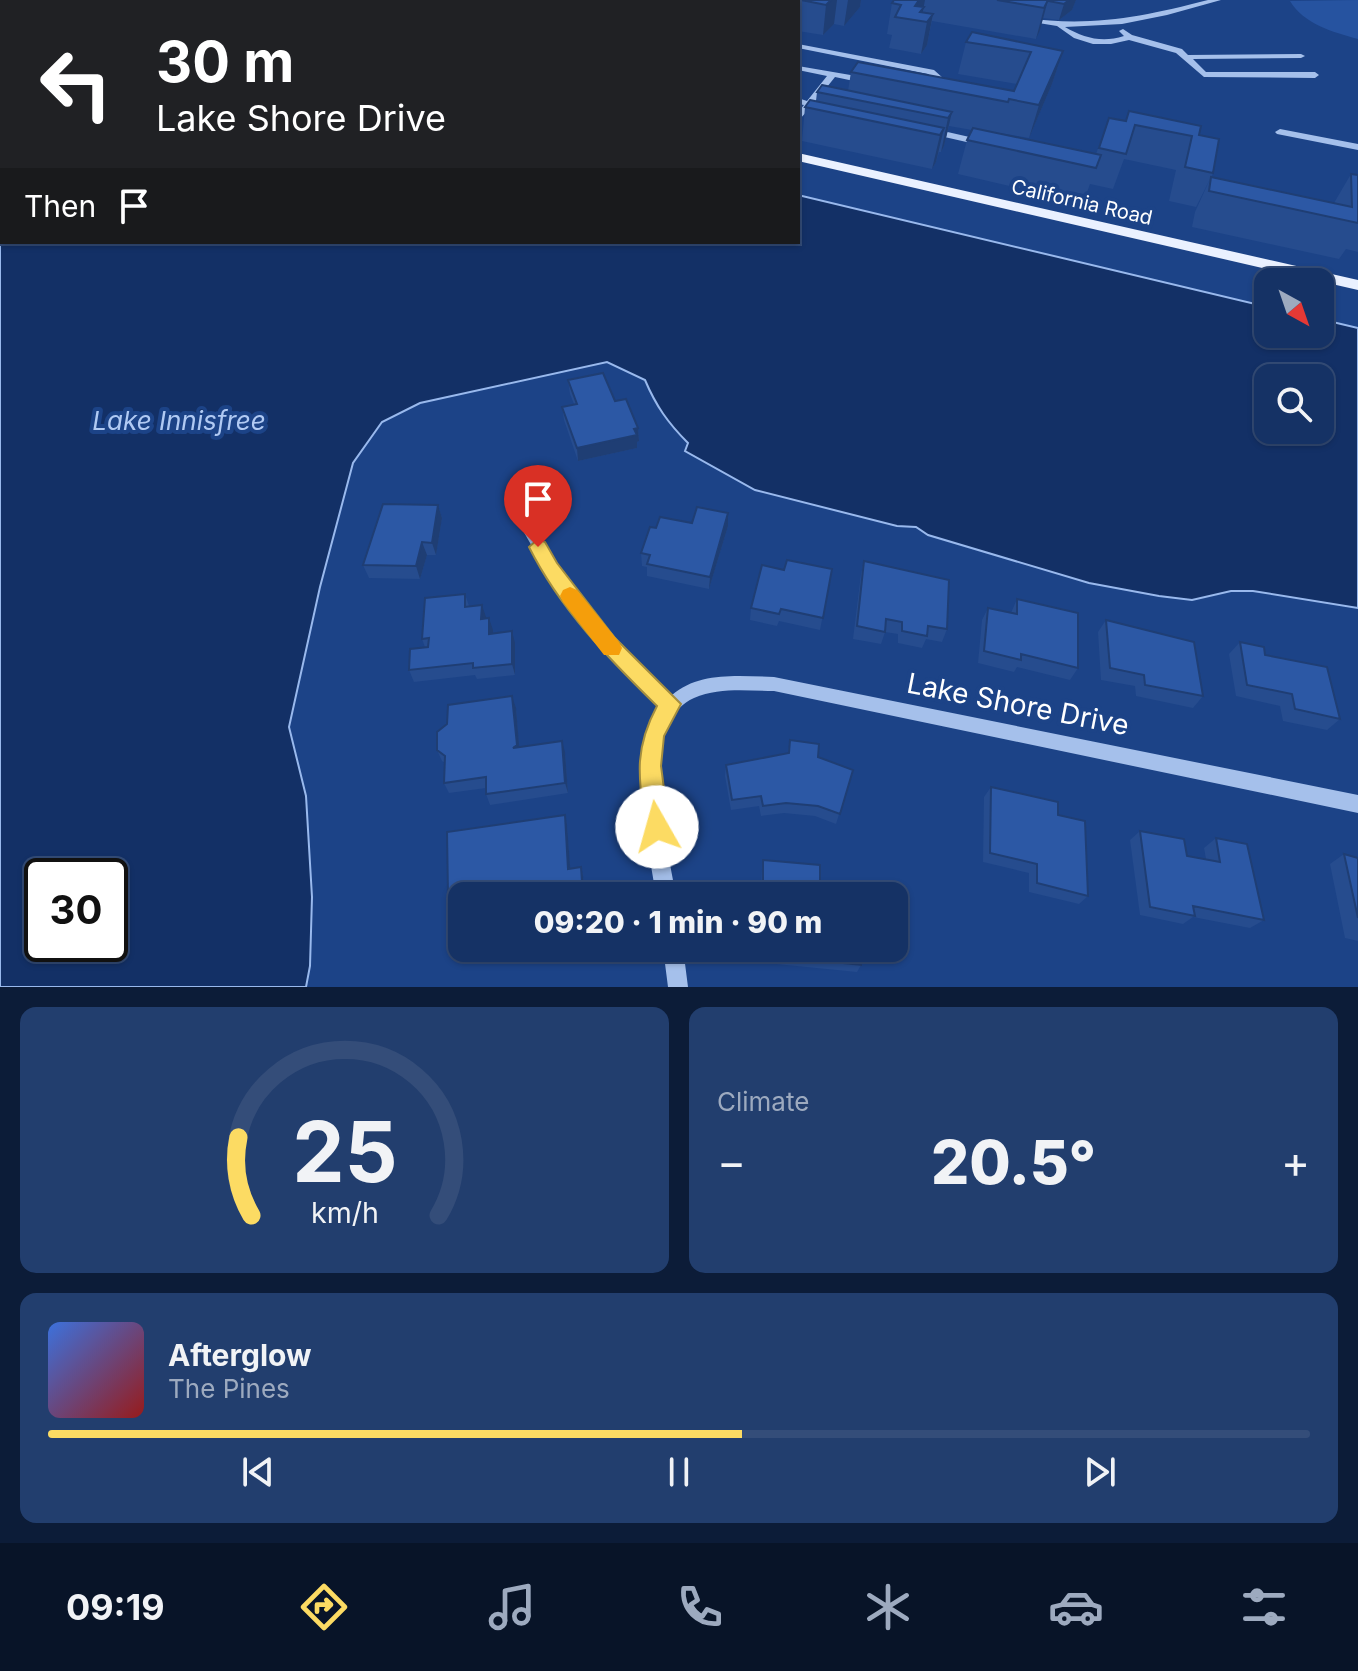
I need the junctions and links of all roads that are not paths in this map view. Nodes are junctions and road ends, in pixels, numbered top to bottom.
1 (1217, 0) edge
2 (1006, 16) edge
3 (1058, 25) junction
4 (1116, 25) junction
5 (1129, 37) junction
6 (800, 46) edge
7 (1301, 56) dead end
8 (1185, 57) junction
9 (800, 68) edge
10 (832, 75) junction
11 (1315, 75) dead end
12 (876, 83) edge
13 (933, 92) edge
14 (800, 102) edge
15 (809, 104) junction
16 (839, 110) edge
17 (800, 115) edge
18 (918, 128) edge
19 (1280, 132) dead end
20 (1000, 146) edge
21 (1358, 147) edge
22 (800, 157) edge
23 (1358, 285) edge
24 (527, 525) dead end
25 (670, 704) junction
26 (1358, 804) edge
27 (664, 882) edge
28 (675, 962) edge
29 (678, 987) edge

1 - 4 street
2 - 3 street
3 - 4 street
3 - 5 street
4 - 5 street
5 - 8 street
6 - 13 street
7 - 8 street
8 - 11 street
9 - 10 street
10 - 12 street
10 - 15 street
14 - 15 street
15 - 16 street
15 - 17 street
18 - 20 street
19 - 21 street
22 - 23 main road, California Road
24 - 25 street
25 - 26 street, Lake Shore Drive
25 - 27 street
28 - 29 street

